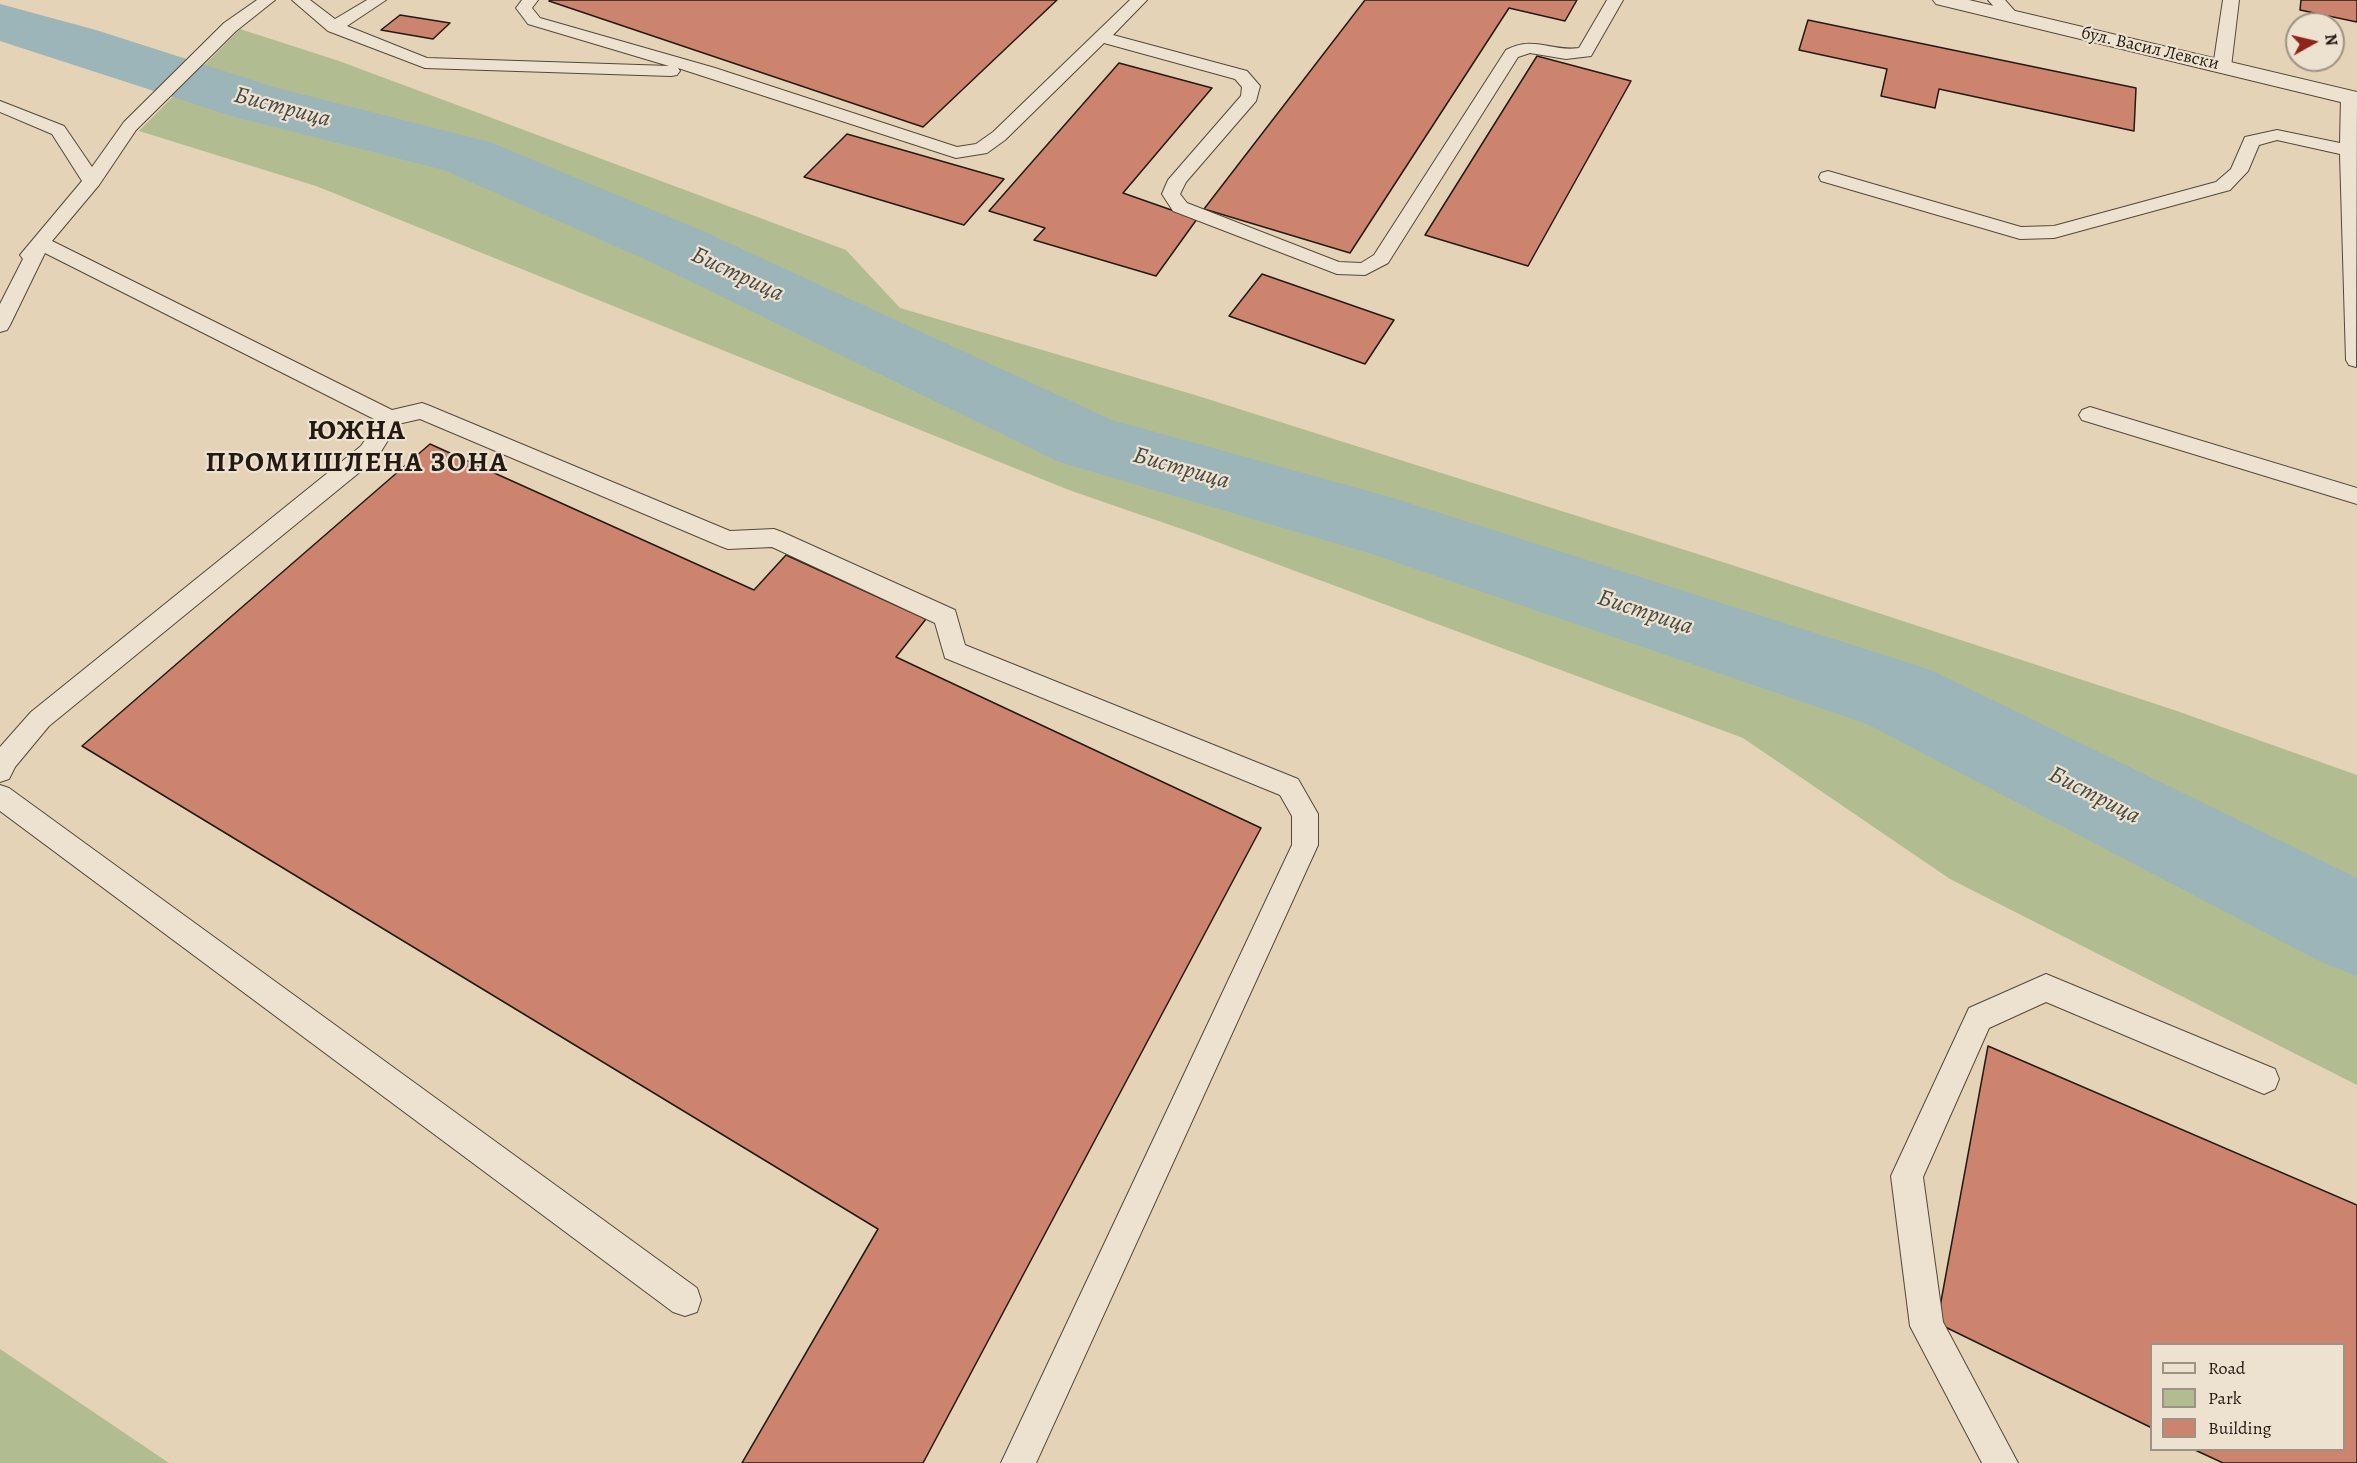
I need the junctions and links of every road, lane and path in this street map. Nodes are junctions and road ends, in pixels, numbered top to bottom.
1 (267, 0) edge
2 (300, 0) edge
3 (378, 0) edge
4 (530, 0) edge
5 (1139, 0) edge
6 (1615, 0) edge
7 (1943, 0) edge
8 (1996, 0) edge
9 (2231, 0) edge
10 (2012, 16) junction
11 (334, 27) junction
12 (1101, 37) junction
13 (2222, 66) junction
14 (709, 72) junction
15 (2354, 98) edge
16 (0, 106) edge
17 (2349, 150) junction
18 (1828, 177) dead end
19 (92, 181) junction
20 (40, 243) junction
21 (0, 293) edge
22 (0, 325) edge
23 (2356, 360) edge
24 (2090, 416) dead end
25 (390, 418) junction
26 (2357, 496) edge
27 (0, 771) edge
28 (0, 796) edge
29 (2264, 1079) dead end
30 (685, 1300) dead end
31 (1018, 1463) edge
32 (2001, 1463) edge

1 - 19 lane
2 - 11 lane
3 - 11 lane
4 - 14 lane
5 - 12 lane
6 - 12 lane
7 - 10 street, бул. Васил Левски
8 - 10 lane
9 - 13 lane
10 - 13 street, бул. Васил Левски
11 - 14 lane
12 - 14 lane
13 - 15 street, бул. Васил Левски
15 - 17 lane
16 - 19 lane
17 - 18 lane
17 - 23 lane
19 - 20 lane
20 - 21 lane
20 - 22 lane
20 - 25 lane
24 - 26 lane
25 - 27 lane
25 - 31 lane
28 - 30 lane
29 - 32 lane

